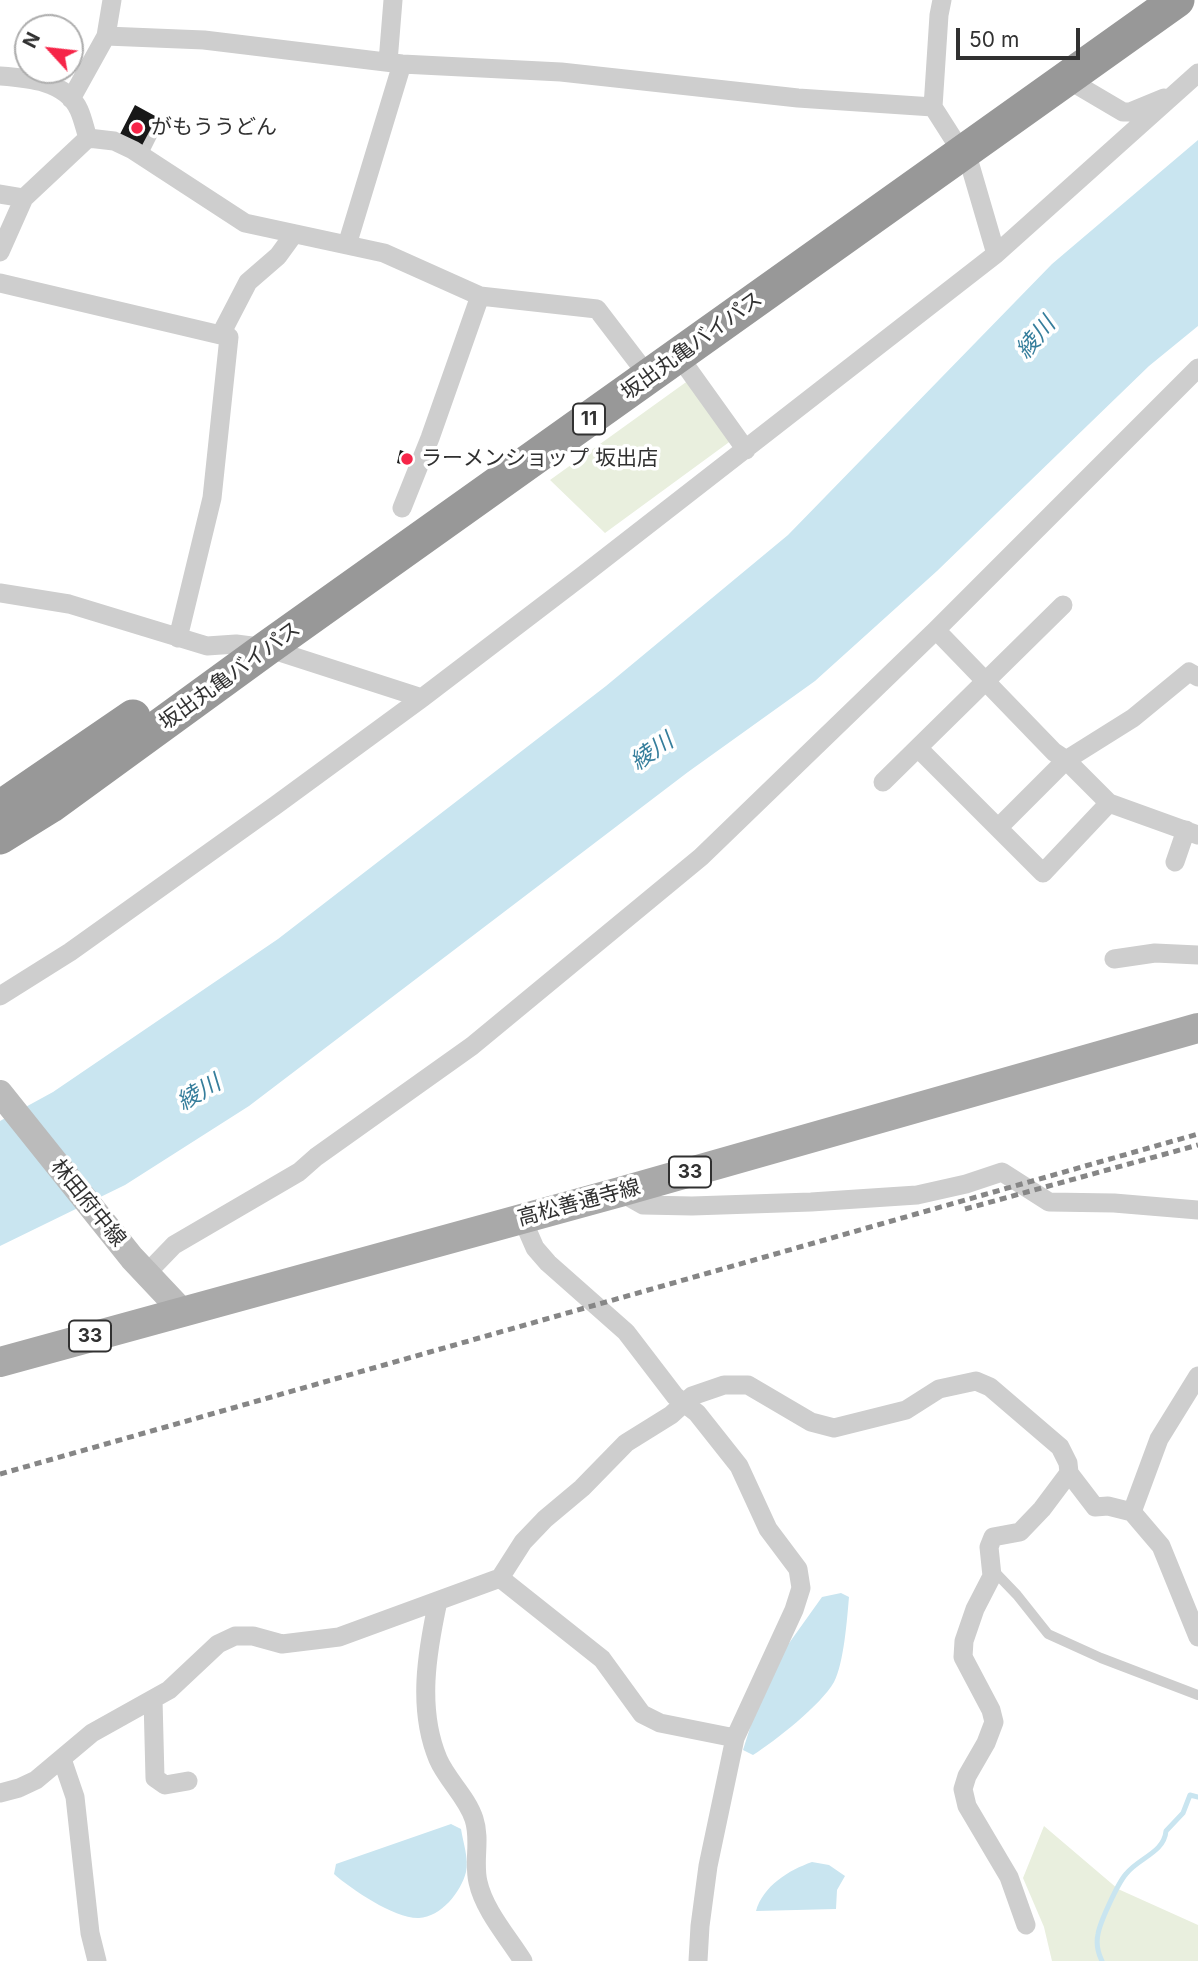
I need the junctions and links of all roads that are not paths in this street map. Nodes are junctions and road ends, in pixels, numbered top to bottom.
1 (112, 0) edge
2 (393, 0) edge
3 (942, 0) edge
4 (1136, 0) edge
5 (1177, 0) edge
6 (106, 36) junction
7 (395, 63) junction
8 (1198, 74) edge
9 (0, 76) edge
10 (1067, 79) junction
11 (1175, 94) junction
12 (71, 99) junction
13 (950, 131) junction
14 (88, 138) junction
15 (0, 194) edge
16 (24, 198) junction
17 (294, 234) junction
18 (347, 245) junction
19 (0, 252) edge
20 (996, 254) junction
21 (0, 283) edge
22 (480, 296) junction
23 (221, 334) junction
24 (678, 355) junction
25 (642, 367) junction
26 (1198, 368) edge
27 (746, 450) junction
28 (402, 508) dead end
29 (0, 593) edge
30 (1062, 605) dead end
31 (936, 629) junction
32 (178, 638) junction
33 (252, 646) junction
34 (1198, 677) edge
35 (986, 681) junction
36 (422, 698) junction
37 (918, 748) junction
38 (1066, 760) junction
39 (883, 782) dead end
40 (1109, 803) junction
41 (0, 808) edge
42 (998, 828) junction
43 (1192, 832) edge
44 (0, 837) edge
45 (1175, 862) dead end
46 (1198, 955) edge
47 (1114, 959) dead end
48 (0, 996) edge
49 (1198, 1028) edge
50 (0, 1093) edge
51 (620, 1192) junction
52 (1198, 1210) edge
53 (525, 1218) junction
54 (139, 1266) junction
55 (181, 1310) junction
56 (0, 1362) edge
57 (1198, 1376) edge
58 (683, 1403) junction
59 (1069, 1473) junction
60 (1132, 1512) junction
61 (991, 1569) junction
62 (500, 1578) junction
63 (438, 1601) junction
64 (1198, 1637) edge
65 (1198, 1695) edge
66 (153, 1699) junction
67 (735, 1738) junction
68 (62, 1759) junction
69 (188, 1780) dead end
70 (0, 1793) edge
71 (1027, 1925) dead end
72 (97, 1961) edge
73 (523, 1961) edge
74 (698, 1961) edge

1 - 6 street
2 - 7 street
3 - 13 street
4 - 13 highway, 坂出丸亀バイパス / 11
5 - 10 highway, 坂出丸亀バイパス / 11
6 - 7 street
6 - 12 street
7 - 13 street
7 - 18 street
8 - 11 street
9 - 12 street
10 - 11 street
10 - 13 highway, 坂出丸亀バイパス / 11
11 - 20 street
12 - 14 street
13 - 20 street
13 - 24 highway, 坂出丸亀バイパス / 11
13 - 25 highway, 坂出丸亀バイパス / 11
14 - 16 street
14 - 17 street
15 - 16 street
16 - 19 street
17 - 18 street
17 - 23 street
18 - 22 street
20 - 27 street
21 - 23 street
22 - 25 street
22 - 28 street
23 - 32 street
24 - 25 highway, 坂出丸亀バイパス / 11
24 - 27 street
25 - 33 highway, 坂出丸亀バイパス / 11
26 - 31 street
27 - 36 street
29 - 32 street
30 - 35 street
31 - 35 street
31 - 54 street
32 - 33 street
33 - 36 street
33 - 41 highway, 坂出丸亀バイパス / 11
33 - 44 highway, 坂出丸亀バイパス / 11
34 - 38 street
35 - 37 street
35 - 38 street
36 - 48 street
37 - 39 street
37 - 42 street
38 - 40 street
38 - 42 street
40 - 42 street
40 - 43 street
43 - 45 street
46 - 47 street
49 - 51 main road, 高松善通寺線 / 33
50 - 54 main road, 林田府中線
51 - 52 street
51 - 53 main road, 高松善通寺線 / 33
53 - 55 main road, 高松善通寺線 / 33
53 - 58 street
54 - 55 main road, 林田府中線
55 - 56 main road, 高松善通寺線 / 33
57 - 60 street
58 - 59 street
58 - 62 street
58 - 67 street
59 - 60 street
59 - 61 street
60 - 64 street
61 - 65 lane
61 - 71 street
62 - 63 street
62 - 67 street
63 - 66 street
63 - 73 street
66 - 68 street
66 - 69 street
67 - 74 street
68 - 70 street
68 - 72 street

